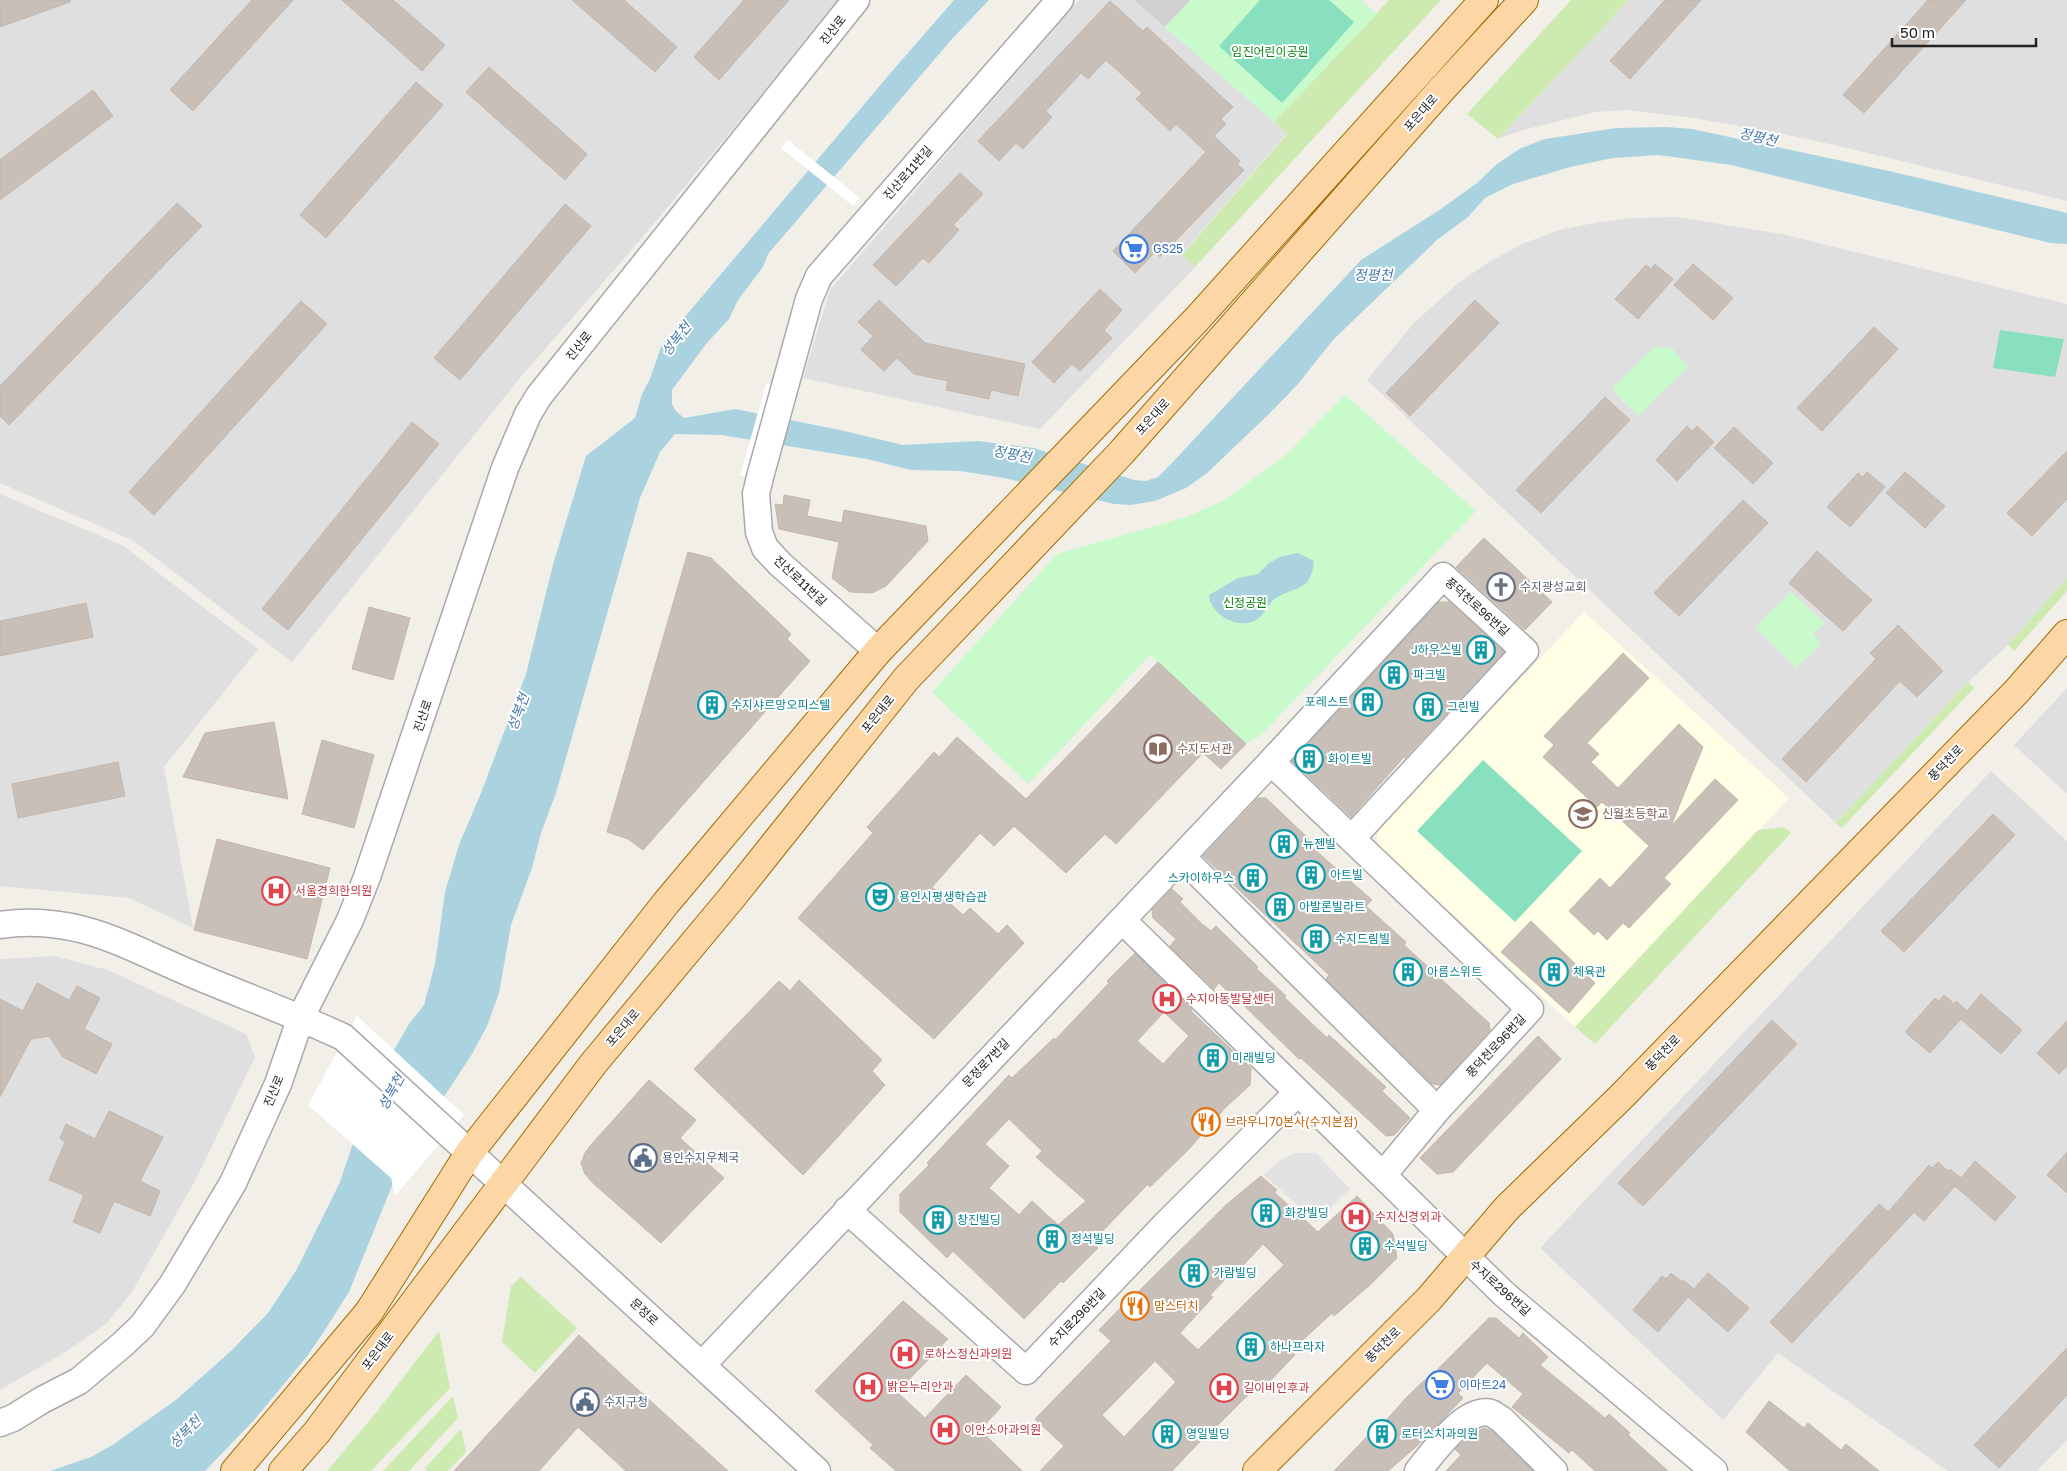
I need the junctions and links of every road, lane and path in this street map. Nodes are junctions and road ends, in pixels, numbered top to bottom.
1 (856, 0) edge
2 (1060, 0) edge
3 (1484, 0) edge
4 (1524, 0) edge
5 (2067, 634) edge
6 (878, 651) junction
7 (1271, 762) junction
8 (1352, 838) junction
9 (1182, 857) junction
10 (1122, 920) junction
11 (0, 925) edge
12 (301, 1017) junction
13 (1297, 1093) junction
14 (1437, 1110) junction
15 (470, 1152) junction
16 (1382, 1175) junction
17 (505, 1184) junction
18 (847, 1210) junction
19 (1465, 1256) junction
20 (702, 1365) junction
21 (0, 1423) edge
22 (1707, 1468) edge
23 (235, 1471) edge
24 (283, 1471) edge
25 (817, 1471) edge
26 (1258, 1471) edge
27 (1418, 1471) edge
28 (1554, 1471) edge

1 - 12 street, 진산로
2 - 6 street, 진산로11번길
3 - 6 main road
4 - 17 main road, 포은대로
5 - 19 main road, 풍덕천로
6 - 15 main road
7 - 8 street, 풍덕천로96번길
7 - 8 street, 풍덕천로96번길
7 - 9 street, 문정로7번길
8 - 14 street, 풍덕천로96번길
9 - 10 street, 문정로7번길
9 - 14 street
10 - 13 street, 수지로296번길
10 - 18 street, 문정로7번길
11 - 12 street, 문정로
12 - 15 street, 문정로
12 - 21 street, 진산로
13 - 16 street, 수지로296번길
13 - 18 street, 수지로296번길
14 - 16 street, 풍덕천로96번길
15 - 17 street, 문정로
15 - 23 main road
16 - 19 street, 수지로296번길
17 - 20 street, 문정로
17 - 24 main road, 포은대로
18 - 20 street, 문정로7번길
19 - 22 street, 수지로296번길
19 - 26 main road, 풍덕천로
20 - 25 street, 문정로
27 - 28 street

